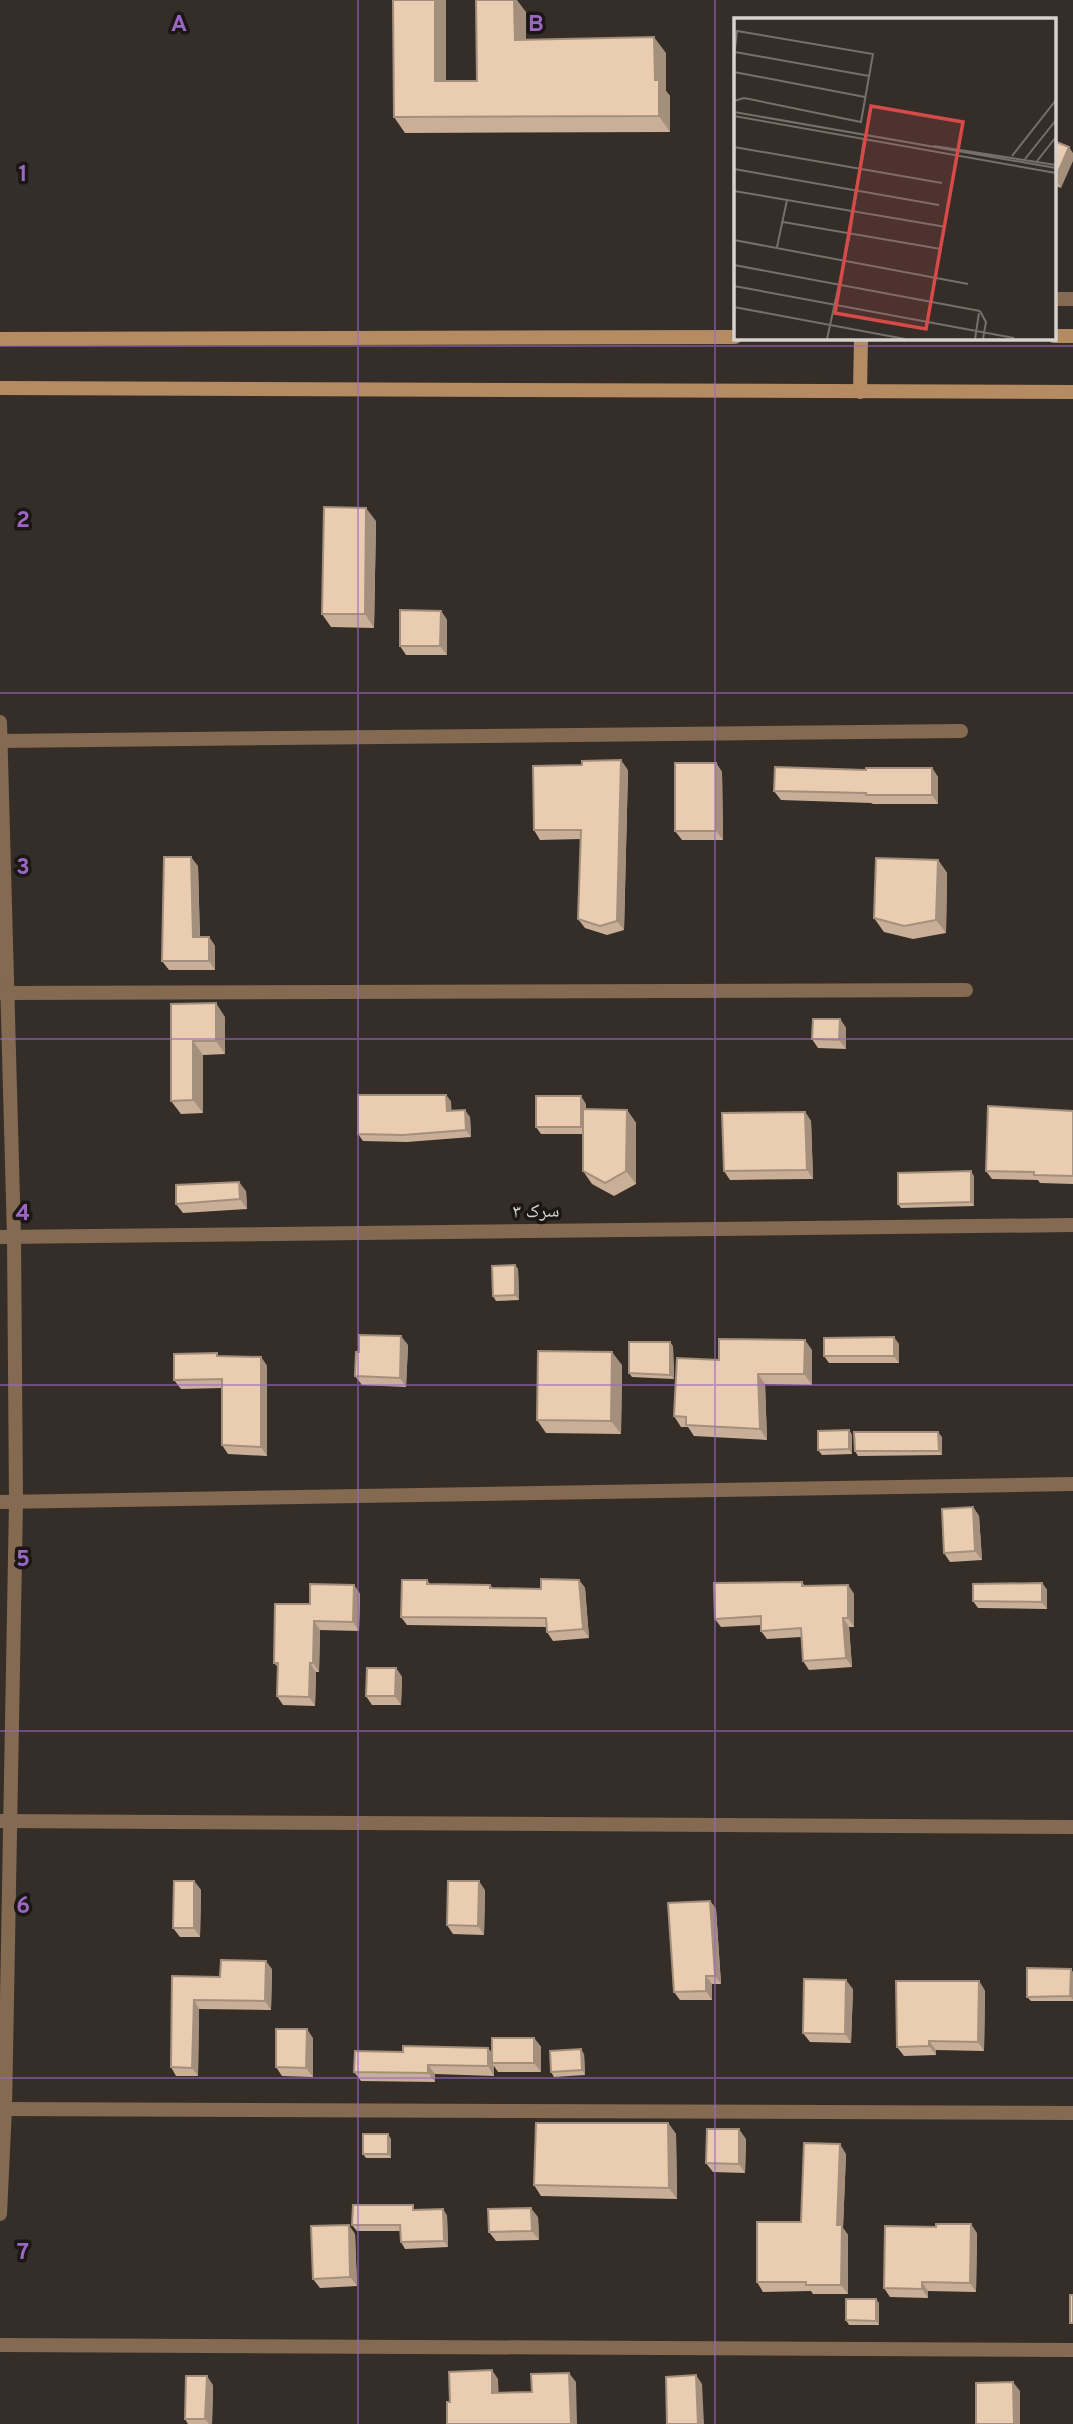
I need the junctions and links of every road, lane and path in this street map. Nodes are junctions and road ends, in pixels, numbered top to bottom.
1 (734, 337) edge
2 (0, 339) edge
3 (861, 340) edge
4 (0, 388) edge
5 (860, 392) junction
6 (1073, 392) edge
7 (0, 723) edge
8 (961, 730) dead end
9 (1, 741) edge
10 (966, 990) dead end
11 (4, 993) edge
12 (1073, 1225) edge
13 (7, 1237) edge
14 (1073, 1484) edge
15 (0, 1502) edge
16 (16, 1502) junction
17 (6, 1821) edge
18 (1073, 1827) edge
19 (3, 2109) edge
20 (1073, 2113) edge
21 (0, 2214) edge
22 (0, 2345) edge
23 (1073, 2350) edge

1 - 2 main road
3 - 5 main road
4 - 5 main road
5 - 6 main road
7 - 9 street
8 - 9 street
9 - 11 street
10 - 11 street
11 - 13 street
12 - 13 street, سرک ۳
13 - 16 street
14 - 16 street
15 - 16 street
16 - 17 street
17 - 18 street
17 - 19 street
19 - 20 street
19 - 21 street
22 - 23 street

